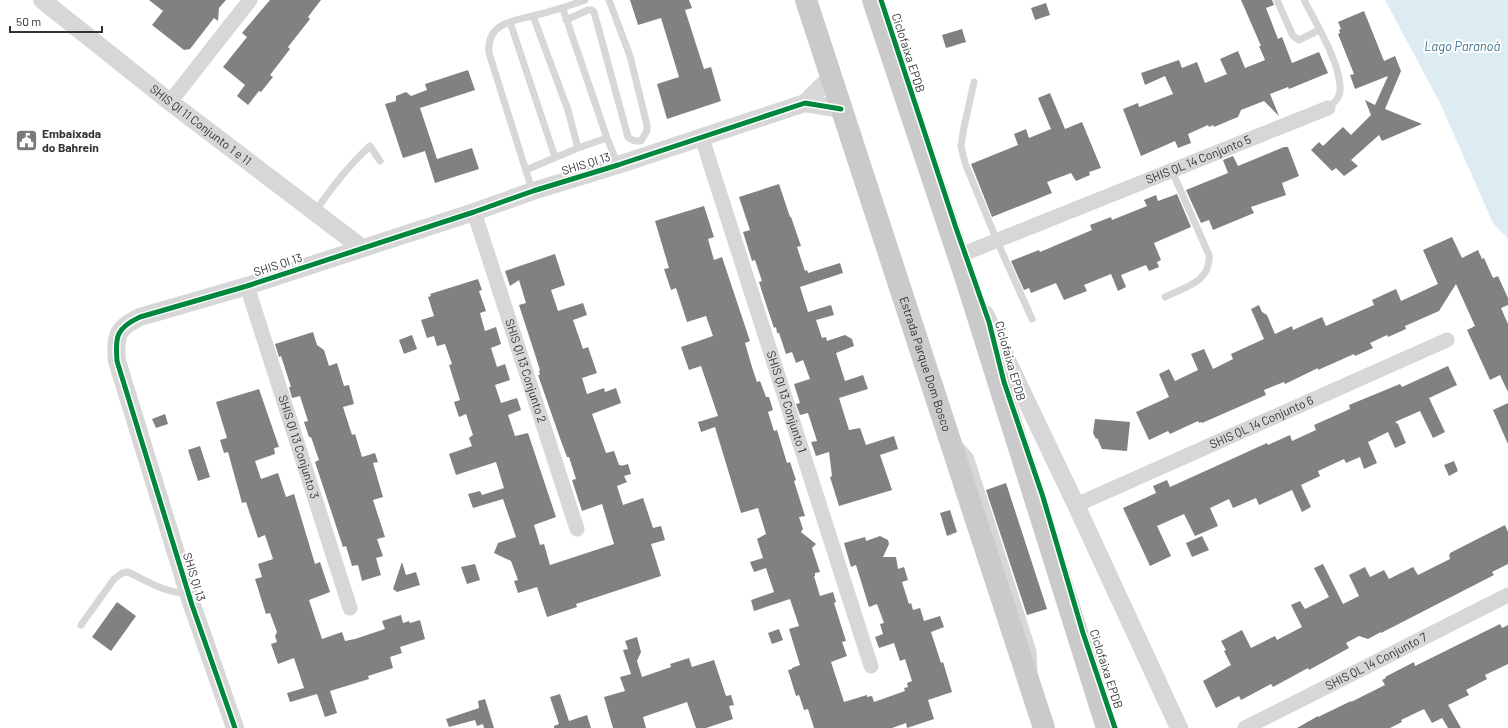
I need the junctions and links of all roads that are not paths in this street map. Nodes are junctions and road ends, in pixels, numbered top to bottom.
1 (42, 0) edge
2 (250, 0) edge
3 (585, 0) edge
4 (609, 0) edge
5 (806, 0) edge
6 (873, 0) edge
7 (1277, 0) edge
8 (1304, 0) edge
9 (563, 9) junction
10 (534, 16) junction
11 (566, 20) junction
12 (510, 22) junction
13 (1319, 30) junction
14 (831, 77) junction
15 (974, 82) dead end
16 (170, 102) junction
17 (805, 103) junction
18 (1328, 108) joint
19 (841, 109) junction
20 (607, 138) junction
21 (702, 138) junction
22 (578, 148) junction
23 (555, 157) junction
24 (380, 160) dead end
25 (618, 165) junction
26 (526, 170) junction
27 (1172, 171) junction
28 (533, 191) junction
29 (314, 212) junction
30 (474, 212) junction
31 (996, 241) junction
32 (362, 248) junction
33 (958, 256) junction
34 (966, 279) junction
35 (247, 286) junction
36 (1165, 297) dead end
37 (1032, 320) dead end
38 (1447, 340) dead end
39 (1076, 505) junction
40 (576, 529) dead end
41 (188, 593) junction
42 (1508, 595) edge
43 (350, 608) dead end
44 (82, 625) dead end
45 (872, 666) dead end
46 (235, 728) edge
47 (1044, 728) edge
48 (1107, 728) edge
49 (1179, 728) edge
50 (1245, 728) edge

1 - 16 street, SHIS QI 11 Conjunto 1 e 11
2 - 16 street
3 - 9 lane
4 - 11 lane
5 - 14 main road, Estrada Parque Dom Bosco
6 - 33 main road
7 - 13 lane
8 - 13 lane, SHIS QL 14 Conjunto 5
9 - 10 lane
9 - 11 lane
10 - 12 lane
10 - 22 lane
11 - 20 lane
12 - 23 lane
12 - 26 lane
13 - 18 lane, SHIS QL 14 Conjunto 5
14 - 17 street, SHIS QI 13
14 - 19 main road, Estrada Parque Dom Bosco
15 - 31 lane
16 - 29 street, SHIS QI 11 Conjunto 1 e 11
17 - 19 street, SHIS QI 13
17 - 21 street, SHIS QI 13
18 - 27 street, SHIS QL 14 Conjunto 5
19 - 47 main road, Estrada Parque Dom Bosco
20 - 22 lane
20 - 25 lane
21 - 25 street, SHIS QI 13
21 - 45 street, SHIS QI 13 Conjunto 1
22 - 23 lane
23 - 26 lane
24 - 29 lane
25 - 28 street, SHIS QI 13
26 - 28 lane
27 - 31 street, SHIS QL 14 Conjunto 5
27 - 36 lane
28 - 30 street, SHIS QI 13
29 - 32 street, SHIS QI 11 Conjunto 1 e 11
30 - 32 street, SHIS QI 13
30 - 40 street, SHIS QI 13 Conjunto 2
31 - 33 street, SHIS QL 14 Conjunto 5
31 - 37 lane
32 - 35 street, SHIS QI 13
33 - 34 main road
34 - 39 street
34 - 48 main road
35 - 41 street, SHIS QI 13
35 - 43 street, SHIS QI 13 Conjunto 3
38 - 39 street, SHIS QL 14 Conjunto 6
39 - 49 street
41 - 44 lane
41 - 46 street, SHIS QI 13
42 - 50 street, SHIS QL 14 Conjunto 7

